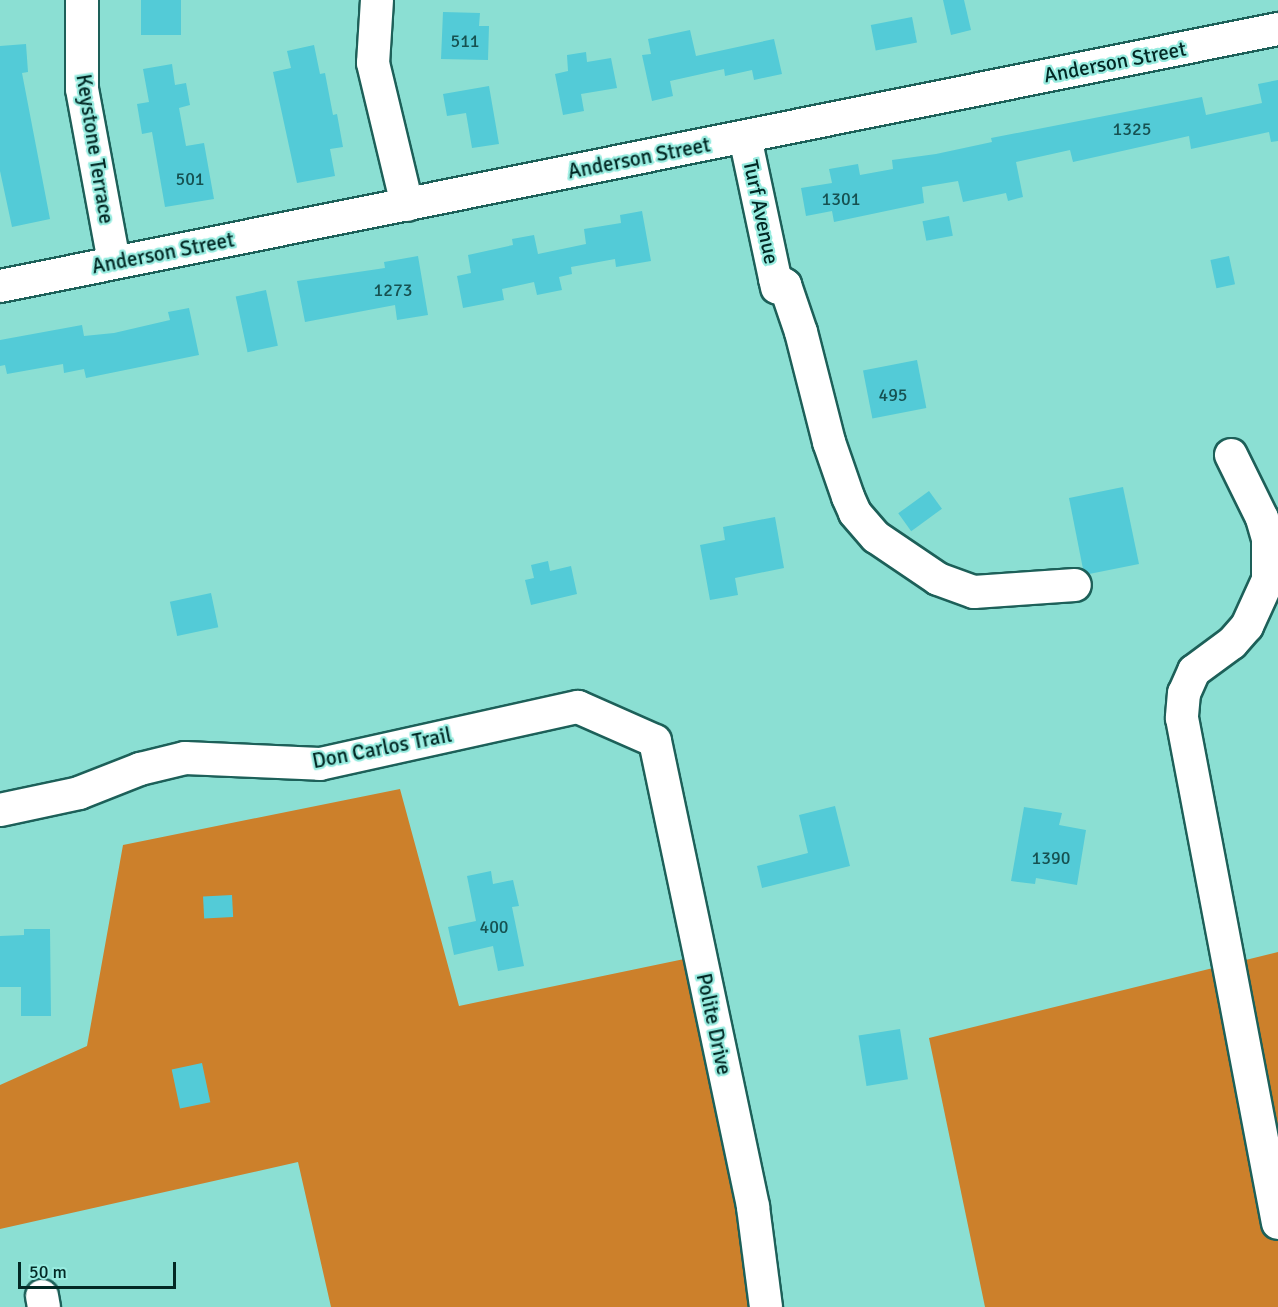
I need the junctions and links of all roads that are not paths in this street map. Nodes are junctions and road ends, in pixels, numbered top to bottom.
1 (82, 0) edge
2 (377, 0) edge
3 (1278, 28) edge
4 (745, 137) junction
5 (407, 205) junction
6 (114, 262) junction
7 (0, 286) edge
8 (1231, 455) dead end
9 (1075, 585) dead end
10 (655, 741) joint
11 (0, 810) edge
12 (1278, 1223) edge
13 (766, 1307) edge

1 - 6 street, Keystone Terrace
2 - 5 street
3 - 4 street, Anderson Street
4 - 5 street, Anderson Street
4 - 9 street, Turf Avenue
5 - 6 street, Anderson Street
6 - 7 street, Anderson Street
8 - 12 street
10 - 11 street, Don Carlos Trail
10 - 13 street, Polite Drive

